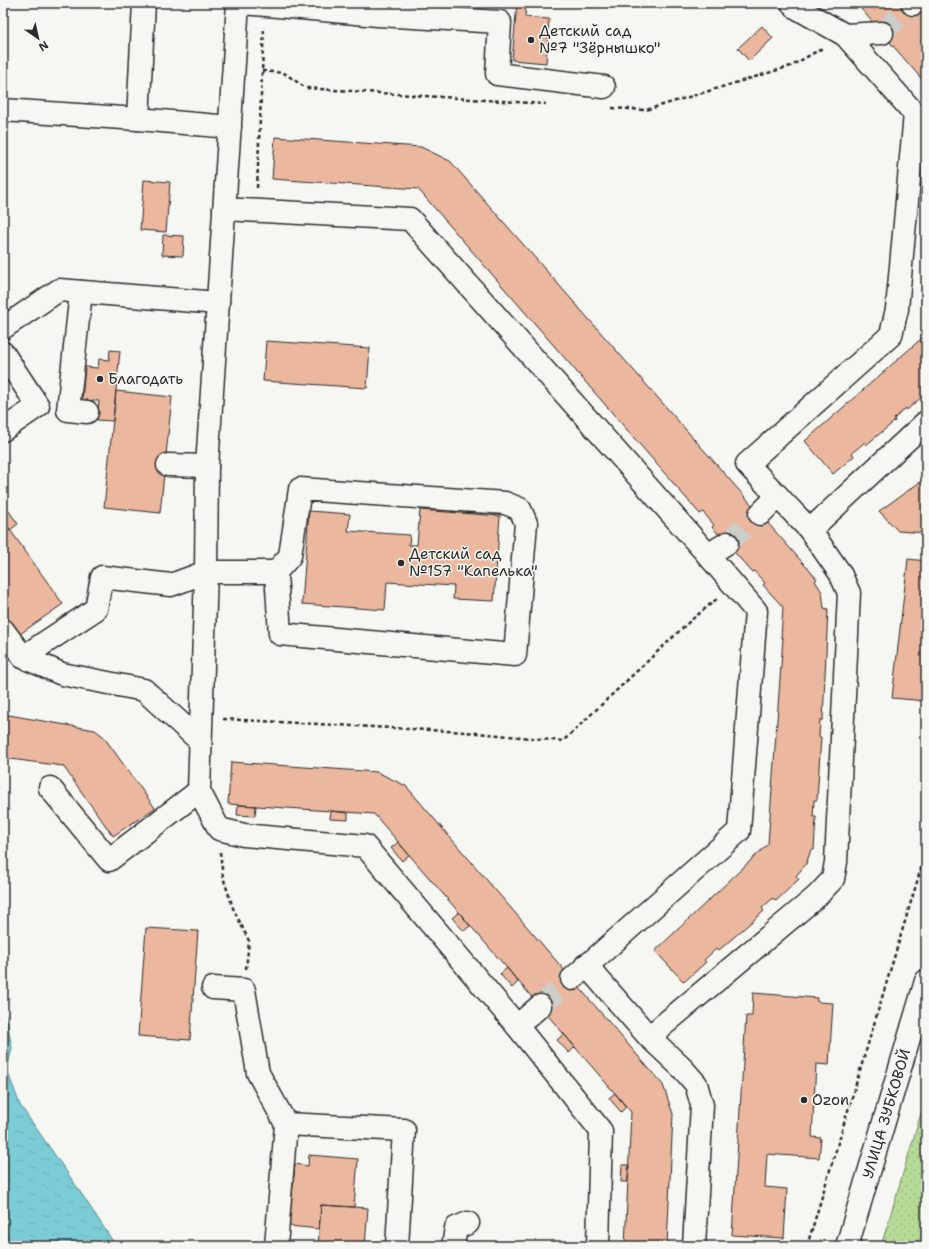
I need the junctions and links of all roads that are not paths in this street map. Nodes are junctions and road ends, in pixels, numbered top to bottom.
1 (144, 3) edge
2 (238, 3) edge
3 (243, 3) edge
4 (792, 3) edge
5 (882, 33) tunnel mouth
6 (845, 35) junction
7 (604, 87) dead end
8 (3, 110) edge
9 (138, 119) junction
10 (230, 127) junction
11 (224, 209) junction
12 (81, 292) junction
13 (218, 303) junction
14 (3, 328) edge
15 (3, 353) edge
16 (87, 412) dead end
17 (926, 422) edge
18 (3, 430) edge
19 (168, 465) dead end
20 (207, 466) junction
21 (778, 496) junction
22 (760, 514) tunnel mouth
23 (810, 530) junction
24 (727, 543) tunnel mouth
25 (708, 555) junction
26 (206, 572) junction
27 (276, 572) junction
28 (3, 630) edge
29 (23, 657) junction
30 (200, 741) junction
31 (50, 788) dead end
32 (199, 792) junction
33 (926, 981) edge
34 (213, 988) dead end
35 (540, 1006) tunnel mouth
36 (516, 1026) junction
37 (649, 1037) junction
38 (286, 1124) junction
39 (468, 1223) dead end
40 (276, 1246) edge
41 (397, 1246) edge
42 (453, 1246) edge
43 (598, 1246) edge
44 (694, 1246) edge
45 (846, 1246) edge

1 - 9 street
2 - 10 street
3 - 7 street
4 - 6 street
5 - 6 street
6 - 21 street
8 - 9 street
9 - 10 street
10 - 11 street
11 - 13 street
11 - 25 street
12 - 13 street
12 - 14 street
12 - 16 street
13 - 20 street
15 - 18 street
17 - 23 street
19 - 20 street
20 - 26 street
21 - 22 street
21 - 23 street
23 - 37 street
24 - 25 street
25 - 37 street
26 - 27 street
26 - 29 street
26 - 30 street
27 - 27 street
28 - 29 street
29 - 30 street
30 - 32 street
31 - 32 street
32 - 36 street
33 - 45 street, УЛИЦА ЗУБКОВОЙ
34 - 38 street
35 - 36 street
36 - 43 street
37 - 44 street
38 - 40 street
38 - 41 street
39 - 42 street

